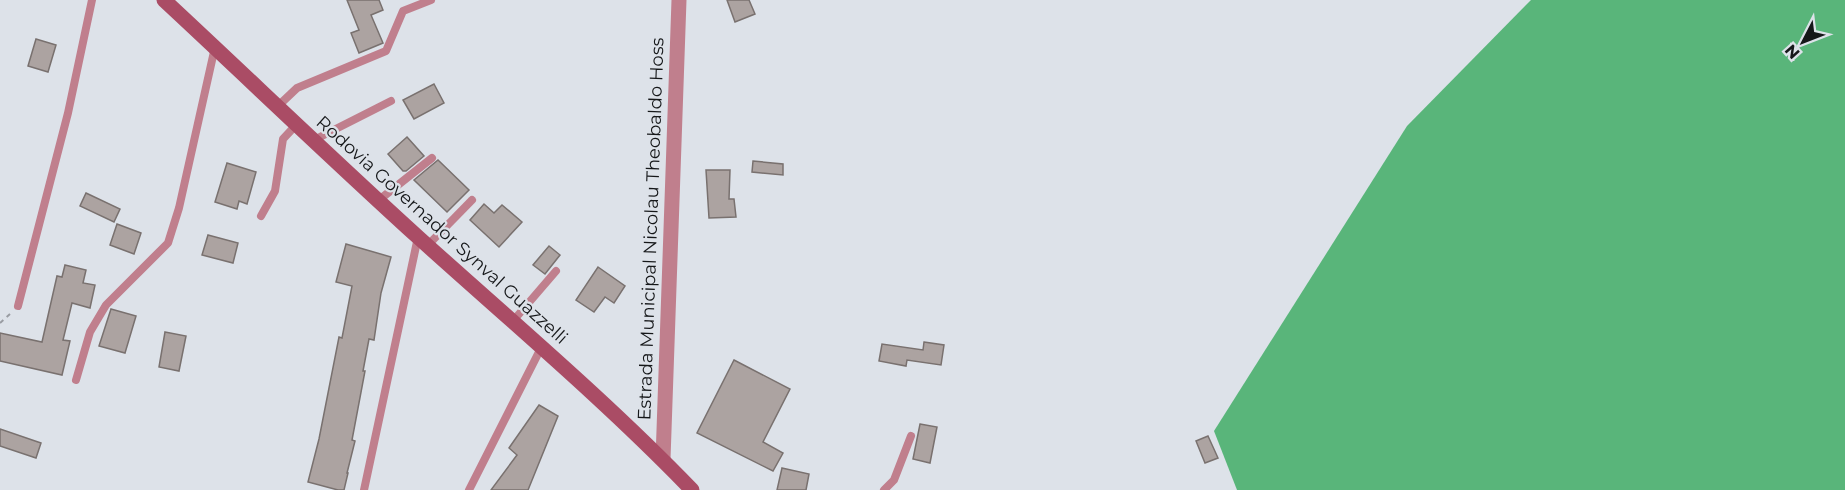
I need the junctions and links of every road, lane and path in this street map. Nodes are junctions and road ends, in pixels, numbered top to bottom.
1 (92, 0) edge
2 (164, 0) edge
3 (431, 0) edge
4 (678, 0) edge
5 (215, 47) junction
6 (391, 101) dead end
7 (278, 106) junction
8 (297, 124) junction
9 (314, 140) junction
10 (432, 158) dead end
11 (379, 200) junction
12 (472, 201) dead end
13 (261, 216) dead end
14 (423, 241) junction
15 (556, 271) dead end
16 (18, 306) joint
17 (513, 321) junction
18 (0, 323) edge
19 (542, 346) junction
20 (76, 380) dead end
21 (911, 436) dead end
22 (663, 459) junction
23 (364, 490) edge
24 (469, 490) edge
25 (692, 490) edge
26 (884, 490) edge

1 - 16 lane
2 - 5 main road, Rodovia Governador Synval Guazzelli
3 - 7 lane
4 - 22 street, Estrada Municipal Nicolau Theobaldo Hoss
5 - 7 main road, Rodovia Governador Synval Guazzelli
5 - 20 lane
6 - 9 lane
7 - 8 main road, Rodovia Governador Synval Guazzelli
8 - 9 main road, Rodovia Governador Synval Guazzelli
8 - 13 lane
9 - 11 main road, Rodovia Governador Synval Guazzelli
10 - 11 lane
11 - 14 main road, Rodovia Governador Synval Guazzelli
12 - 14 lane
14 - 17 main road, Rodovia Governador Synval Guazzelli
14 - 23 lane
15 - 17 lane
16 - 18 path
17 - 19 main road, Rodovia Governador Synval Guazzelli
19 - 22 main road, Rodovia Governador Synval Guazzelli
19 - 24 lane
21 - 26 lane
22 - 25 main road, Rodovia Governador Synval Guazzelli

